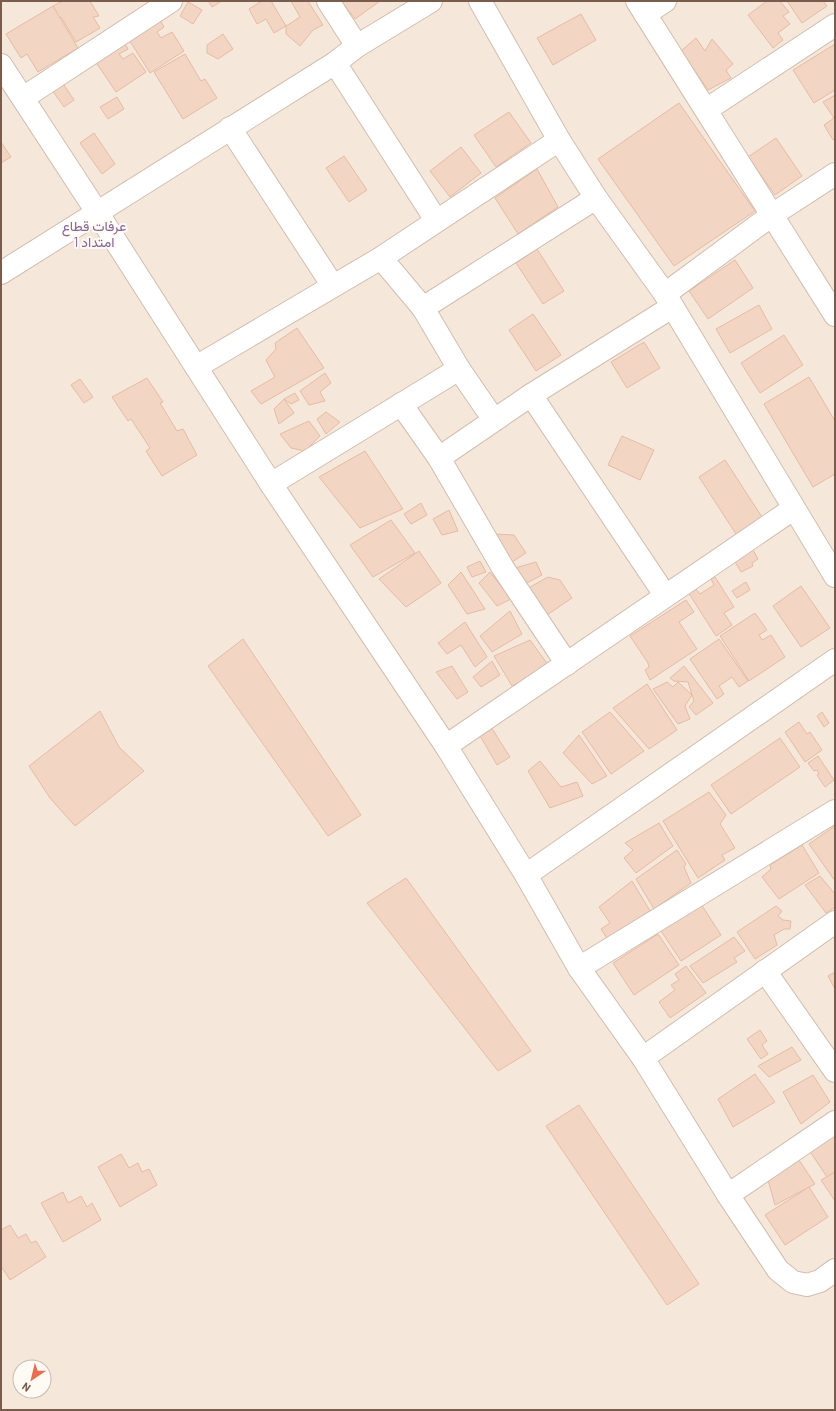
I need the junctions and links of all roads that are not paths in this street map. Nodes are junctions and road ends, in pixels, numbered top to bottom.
1 (172, 1) edge
2 (328, 1) edge
3 (431, 1) edge
4 (480, 1) edge
5 (665, 1) edge
6 (641, 8) edge
7 (835, 25) edge
8 (357, 46) junction
9 (335, 63) junction
10 (1, 64) edge
11 (23, 98) junction
12 (706, 110) junction
13 (230, 128) junction
14 (559, 140) junction
15 (835, 174) edge
16 (596, 198) junction
17 (97, 212) junction
18 (772, 215) junction
19 (436, 220) junction
20 (381, 258) junction
21 (1, 273) edge
22 (333, 286) junction
23 (668, 301) junction
24 (423, 308) junction
25 (835, 315) edge
26 (196, 367) junction
27 (459, 369) junction
28 (531, 395) junction
29 (401, 404) junction
30 (494, 420) junction
31 (439, 458) junction
32 (271, 484) junction
33 (793, 509) junction
34 (835, 576) edge
35 (665, 595) junction
36 (835, 660) edge
37 (567, 664) junction
38 (446, 746) junction
39 (835, 811) edge
40 (526, 875) junction
41 (835, 922) edge
42 (579, 968) junction
43 (765, 971) junction
44 (643, 1058) junction
45 (835, 1071) edge
46 (835, 1122) edge
47 (728, 1195) junction
48 (835, 1270) edge

1 - 11 street
2 - 8 street
3 - 8 street
4 - 14 street
5 - 6 street
6 - 12 street
7 - 12 street
8 - 9 street
9 - 13 street
9 - 19 street
10 - 11 street
11 - 17 street
12 - 18 street
13 - 17 street
13 - 22 street
14 - 16 street
14 - 19 street
15 - 18 street
16 - 23 street
16 - 24 street
17 - 21 street
17 - 26 street
18 - 23 street
18 - 25 street
19 - 20 street
20 - 22 street
20 - 24 street
22 - 26 street
23 - 28 street
23 - 33 street
24 - 27 street
26 - 32 street
27 - 29 street
27 - 30 street
28 - 30 street
28 - 35 street
29 - 31 street
29 - 32 street
30 - 31 street
31 - 37 street
32 - 38 street
33 - 34 street
33 - 35 street
35 - 37 street
36 - 40 street
37 - 38 street
38 - 40 street
39 - 42 street
40 - 42 street
41 - 43 street
42 - 44 street
43 - 44 street
43 - 45 street
44 - 47 street
46 - 47 street
47 - 48 street

